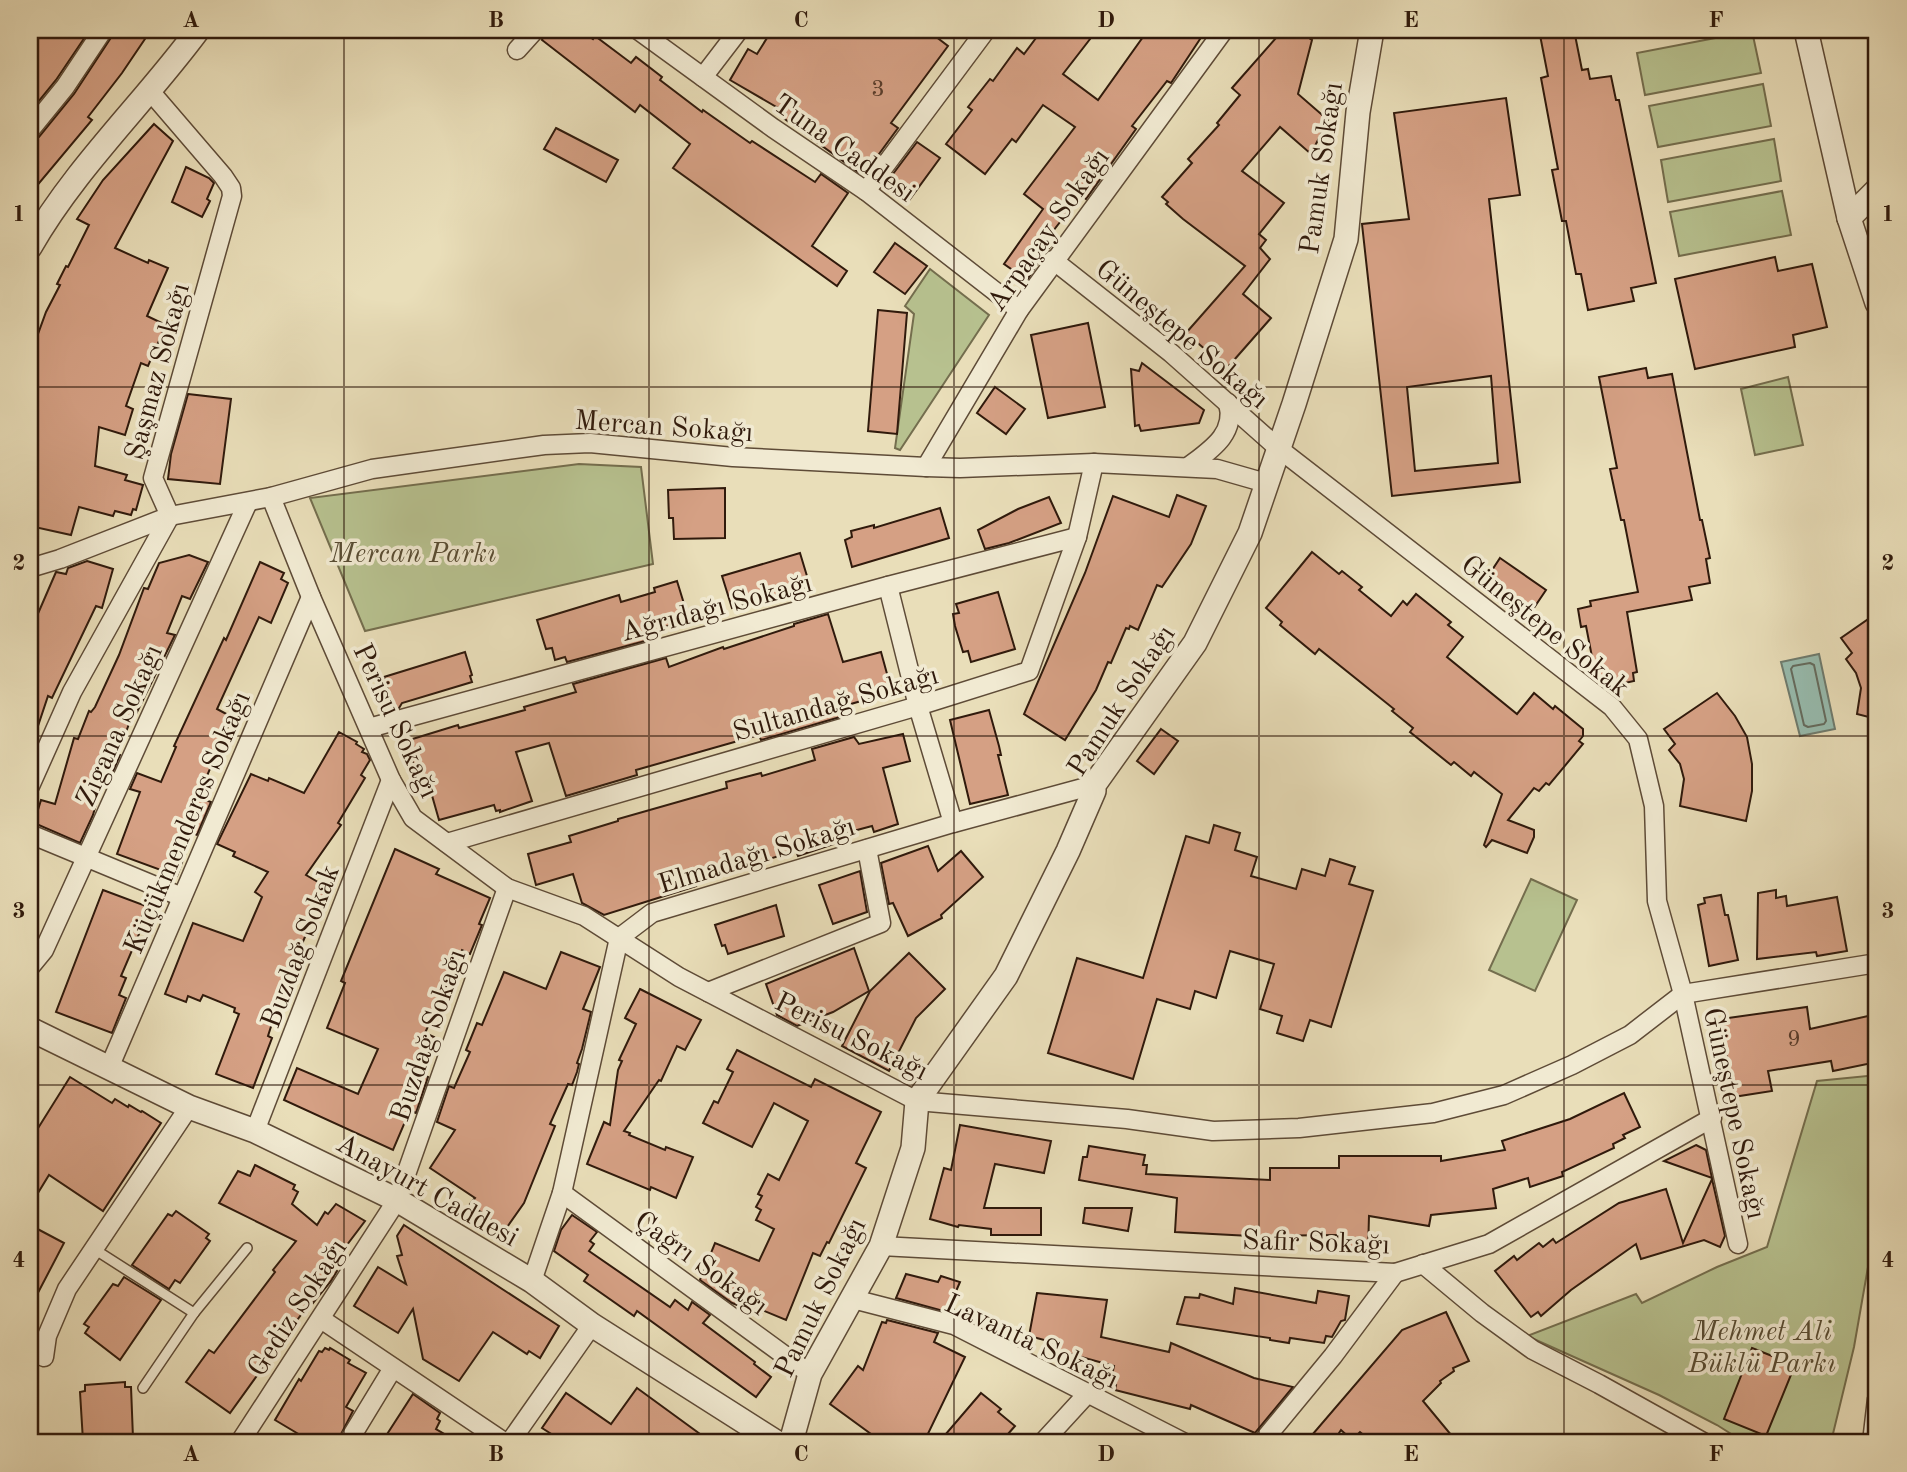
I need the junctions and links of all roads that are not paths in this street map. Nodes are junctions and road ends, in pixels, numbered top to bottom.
1 (103, 30) edge
2 (198, 30) edge
3 (535, 30) edge
4 (638, 30) edge
5 (739, 30) edge
6 (986, 30) edge
7 (1224, 30) edge
8 (1372, 30) edge
9 (1806, 30) edge
10 (517, 50) dead end
11 (702, 77) junction
12 (150, 91) junction
13 (30, 130) edge
14 (1877, 190) edge
15 (866, 191) junction
16 (1849, 218) junction
17 (31, 242) edge
18 (1053, 260) junction
19 (1877, 303) edge
20 (1019, 310) junction
21 (1228, 403) junction
22 (1278, 448) junction
23 (1094, 463) junction
24 (926, 467) junction
25 (1188, 467) junction
26 (1266, 482) junction
27 (271, 497) junction
28 (248, 502) junction
29 (170, 516) junction
30 (1077, 537) junction
31 (30, 568) edge
32 (888, 586) junction
33 (311, 597) junction
34 (918, 706) junction
35 (369, 728) junction
36 (391, 780) junction
37 (1094, 785) junction
38 (30, 786) edge
39 (953, 823) junction
40 (30, 834) edge
41 (447, 843) junction
42 (867, 849) junction
43 (86, 859) junction
44 (506, 888) junction
45 (182, 897) junction
46 (619, 938) junction
47 (1877, 962) edge
48 (30, 967) edge
49 (708, 992) junction
50 (1683, 994) junction
51 (30, 1029) edge
52 (109, 1068) junction
53 (917, 1101) junction
54 (189, 1107) junction
55 (1712, 1118) junction
56 (255, 1131) junction
57 (562, 1193) junction
58 (397, 1200) junction
59 (1738, 1244) dead end
60 (881, 1246) junction
61 (247, 1248) dead end
62 (94, 1249) junction
63 (1423, 1264) junction
64 (1395, 1273) junction
65 (532, 1281) junction
66 (853, 1299) junction
67 (194, 1313) junction
68 (321, 1319) junction
69 (592, 1325) junction
70 (44, 1357) dead end
71 (393, 1368) junction
72 (810, 1374) junction
73 (143, 1388) dead end
74 (1087, 1394) junction
75 (1877, 1399) edge
76 (240, 1442) edge
77 (348, 1442) edge
78 (504, 1442) edge
79 (510, 1442) edge
80 (776, 1442) edge
81 (792, 1442) edge
82 (1043, 1442) edge
83 (1183, 1442) edge
84 (1262, 1442) edge
85 (1703, 1442) edge
86 (1872, 1442) edge

1 - 13 street
2 - 12 street
3 - 10 street
4 - 11 street, Tuna Caddesi
5 - 11 street
6 - 15 street
7 - 18 street, Arpaçay Sokağı
8 - 22 street, Pamuk Sokağı
9 - 16 street
11 - 15 street, Tuna Caddesi
12 - 17 street
12 - 29 street, Şaşmaz Sokağı
14 - 16 street
15 - 20 street, Tuna Caddesi
16 - 19 street
18 - 20 street, Arpaçay Sokağı
18 - 21 street, Güneştepe Sokağı
20 - 24 street, Arpaçay Sokağı
21 - 22 street, Güneştepe Sokağı
21 - 25 street
22 - 26 street, Pamuk Sokağı
22 - 50 street, Güneştepe Sokak
23 - 24 street, Mercan Sokağı
23 - 25 street, Mercan Sokağı
23 - 30 street, Sultandağ Sokağı
24 - 27 street, Mercan Sokağı
25 - 26 street, Mercan Sokağı
26 - 37 street, Pamuk Sokağı
27 - 28 street, Mercan Sokağı
27 - 33 street, Perisu Sokağı
28 - 29 street, Mercan Sokağı
28 - 43 street, Zigana Sokağı
29 - 31 street, Mercan Sokağı
29 - 38 street
30 - 32 street, Ağrıdağı Sokağı
30 - 34 street, Sultandağ Sokağı
32 - 34 street
32 - 35 street, Ağrıdağı Sokağı
33 - 35 street, Perisu Sokağı
33 - 45 street, Küçükmenderes Sokağı
34 - 39 street
34 - 41 street, Sultandağ Sokağı
35 - 36 street, Perisu Sokağı
36 - 41 street, Perisu Sokağı
36 - 56 street, Buzdağ Sokak
37 - 39 street, Elmadağı Sokağı
37 - 53 street, Pamuk Sokağı
39 - 42 street, Elmadağı Sokağı
40 - 43 street
41 - 44 street, Perisu Sokağı
42 - 46 street, Elmadağı Sokağı
42 - 49 street
43 - 45 street
43 - 48 street, Zigana Sokağı
44 - 46 street, Perisu Sokağı
44 - 58 street, Buzdağ Sokağı
45 - 52 street, Küçükmenderes Sokağı
46 - 49 street, Perisu Sokağı
46 - 57 street
47 - 50 street
49 - 53 street, Perisu Sokağı
50 - 53 street, Perisu Sokağı
50 - 55 street, Güneştepe Sokağı
51 - 52 street, Anayurt Caddesi
52 - 54 street, Anayurt Caddesi
53 - 60 street, Pamuk Sokağı
54 - 56 street, Anayurt Caddesi
54 - 62 street
55 - 59 street, Güneştepe Sokağı
55 - 63 street, Safir Sokağı
56 - 58 street, Anayurt Caddesi
57 - 65 street
57 - 72 street, Çağrı Sokağı
58 - 65 street, Anayurt Caddesi
58 - 68 street, Gediz Sokağı
60 - 64 street, Safir Sokağı
60 - 66 street, Pamuk Sokağı
61 - 67 lane
62 - 67 lane
62 - 70 street
63 - 64 street, Safir Sokağı
63 - 85 street
64 - 84 street
65 - 69 street, Anayurt Caddesi
66 - 72 street, Pamuk Sokağı
66 - 74 street, Lavanta Sokağı
67 - 73 lane
68 - 71 street
68 - 76 street, Gediz Sokağı
69 - 79 street
69 - 80 street, Anayurt Caddesi
71 - 77 street
71 - 78 street
72 - 81 street, Pamuk Sokağı
74 - 82 street
74 - 83 street, Lavanta Sokağı
75 - 86 street

